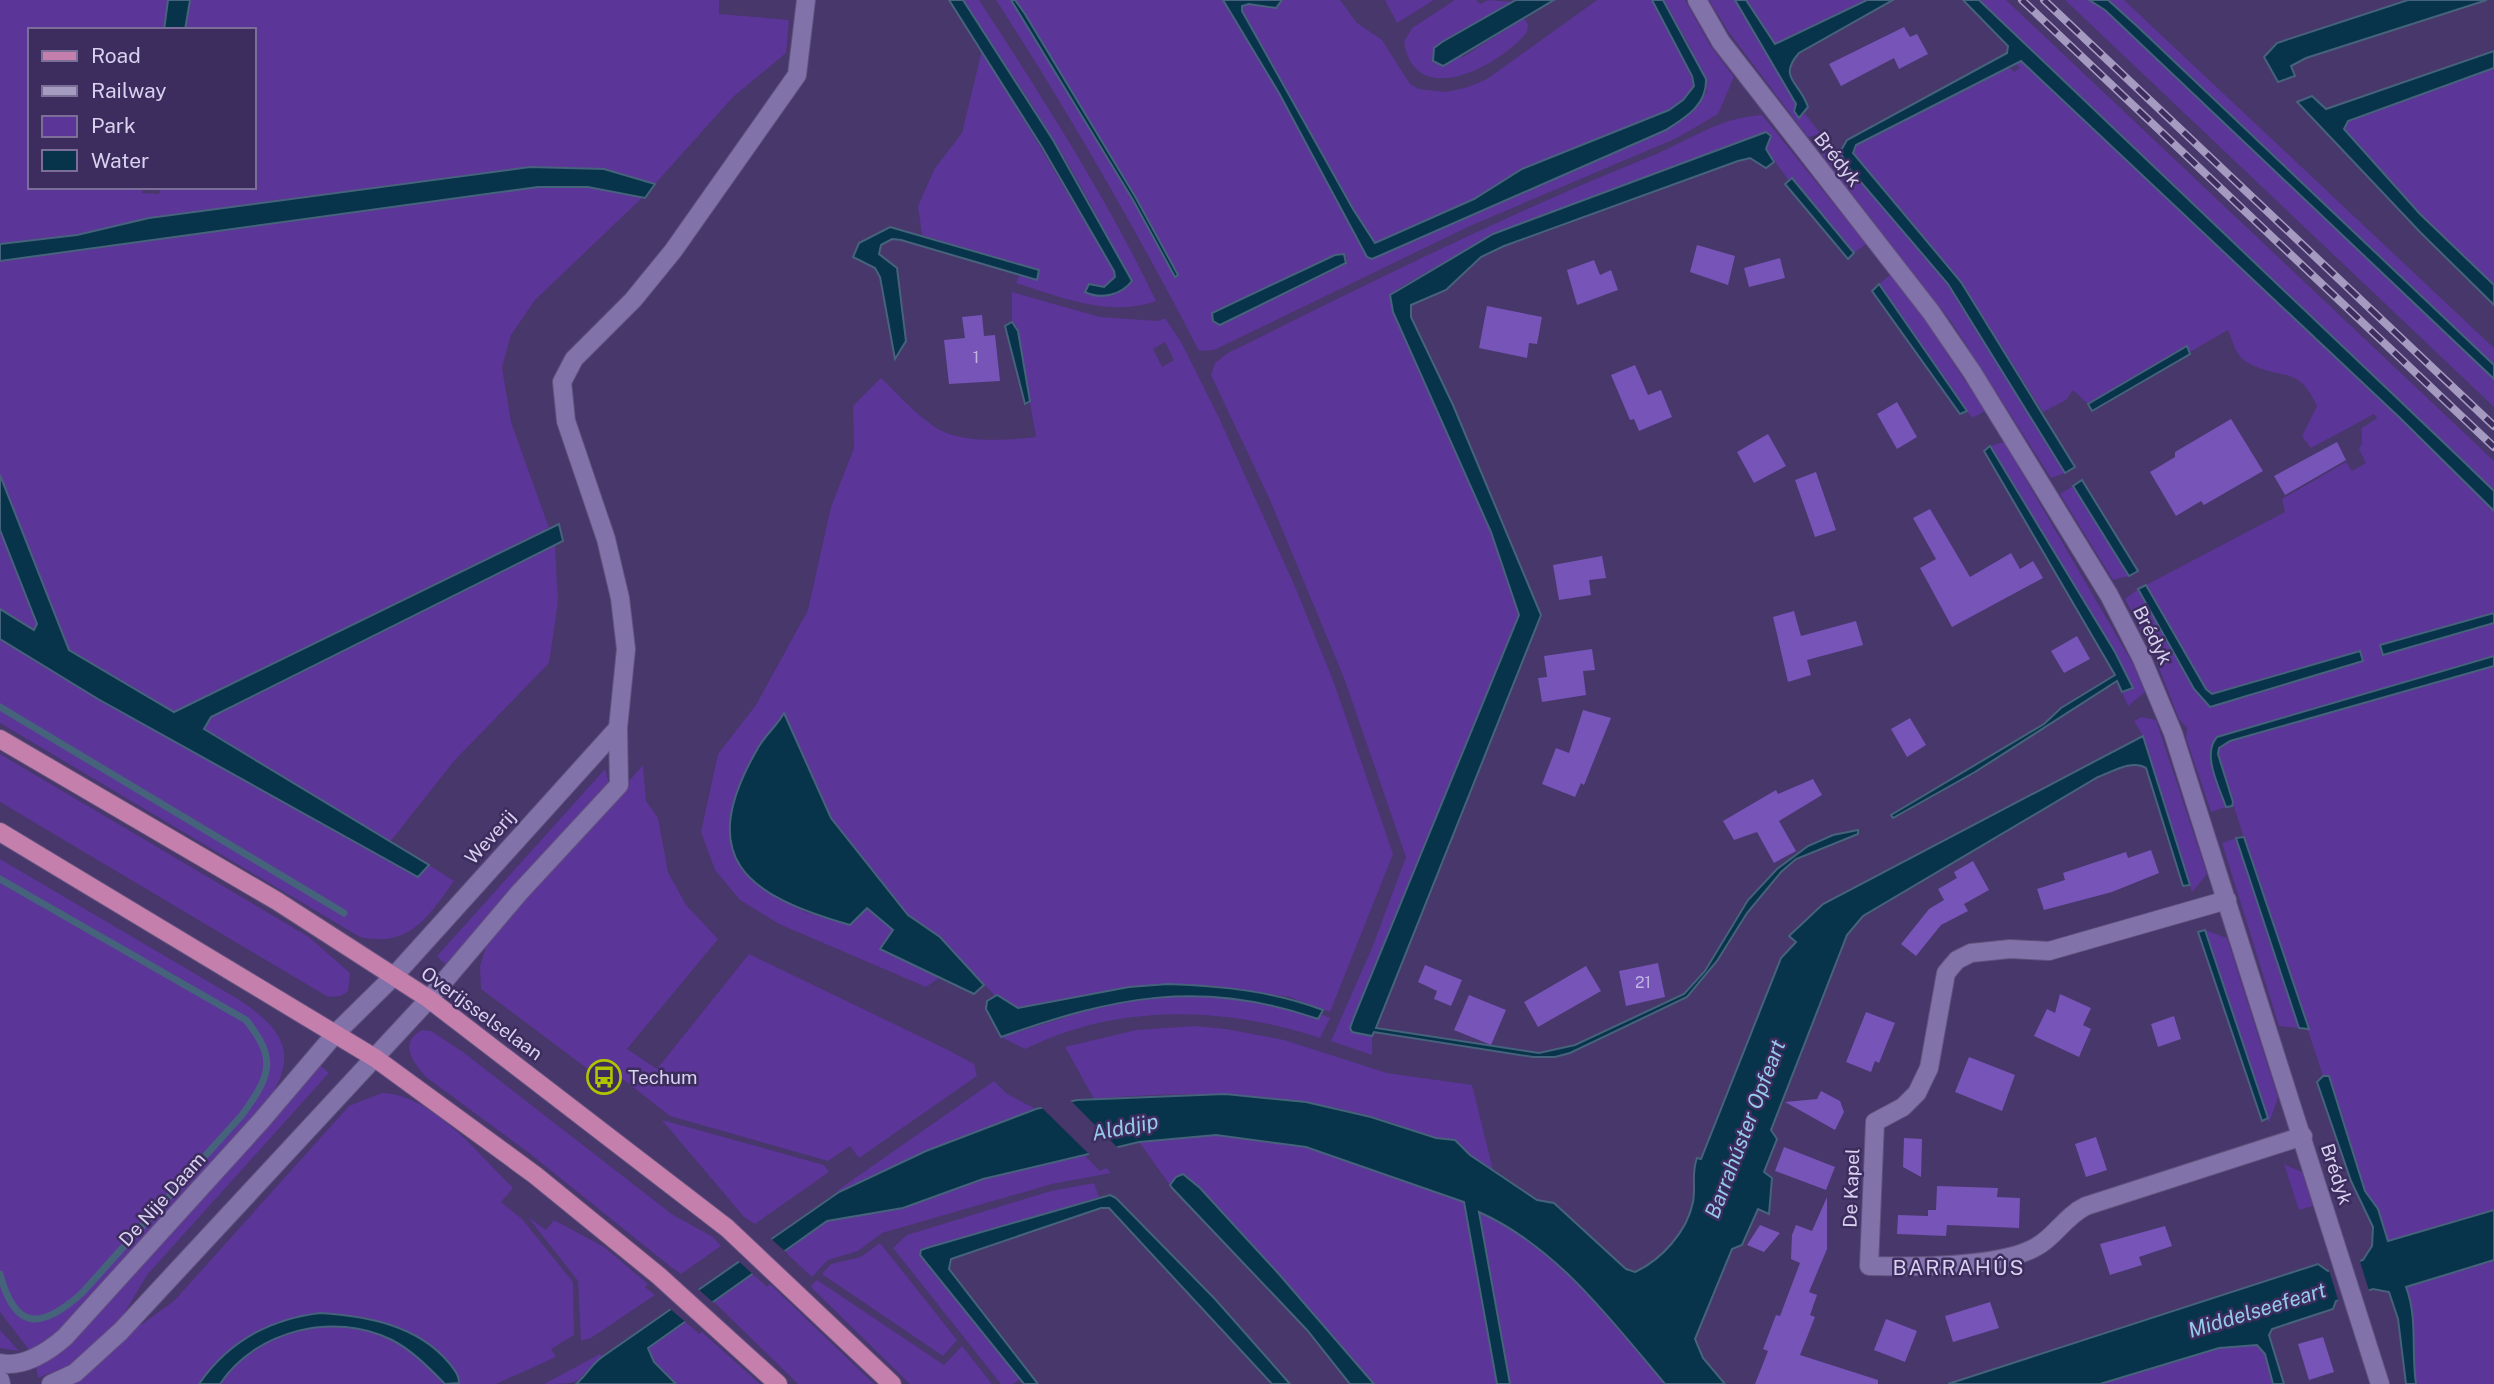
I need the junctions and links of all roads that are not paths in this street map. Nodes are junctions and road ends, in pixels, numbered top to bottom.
1 (806, 0) edge
2 (1697, 0) edge
3 (618, 728) junction
4 (0, 739) edge
5 (0, 832) edge
6 (2227, 900) junction
7 (394, 975) junction
8 (429, 999) junction
9 (336, 1033) junction
10 (375, 1058) junction
11 (2303, 1136) junction
12 (0, 1363) edge
13 (51, 1384) edge
14 (778, 1384) edge
15 (892, 1384) edge
16 (2379, 1384) edge

1 - 3 street
2 - 6 street, Brédyk
3 - 7 street, Weverij
3 - 8 street
4 - 7 main road, Overijsselselaan
5 - 9 main road
6 - 11 street, Brédyk
6 - 11 street, De Kapel
7 - 8 main road, Overijsselselaan
7 - 9 street, Weverij
8 - 10 street
8 - 15 main road, Overijsselselaan
9 - 10 main road
9 - 12 street, De Nije Daam
10 - 13 street
10 - 14 main road
11 - 16 street, Brédyk

